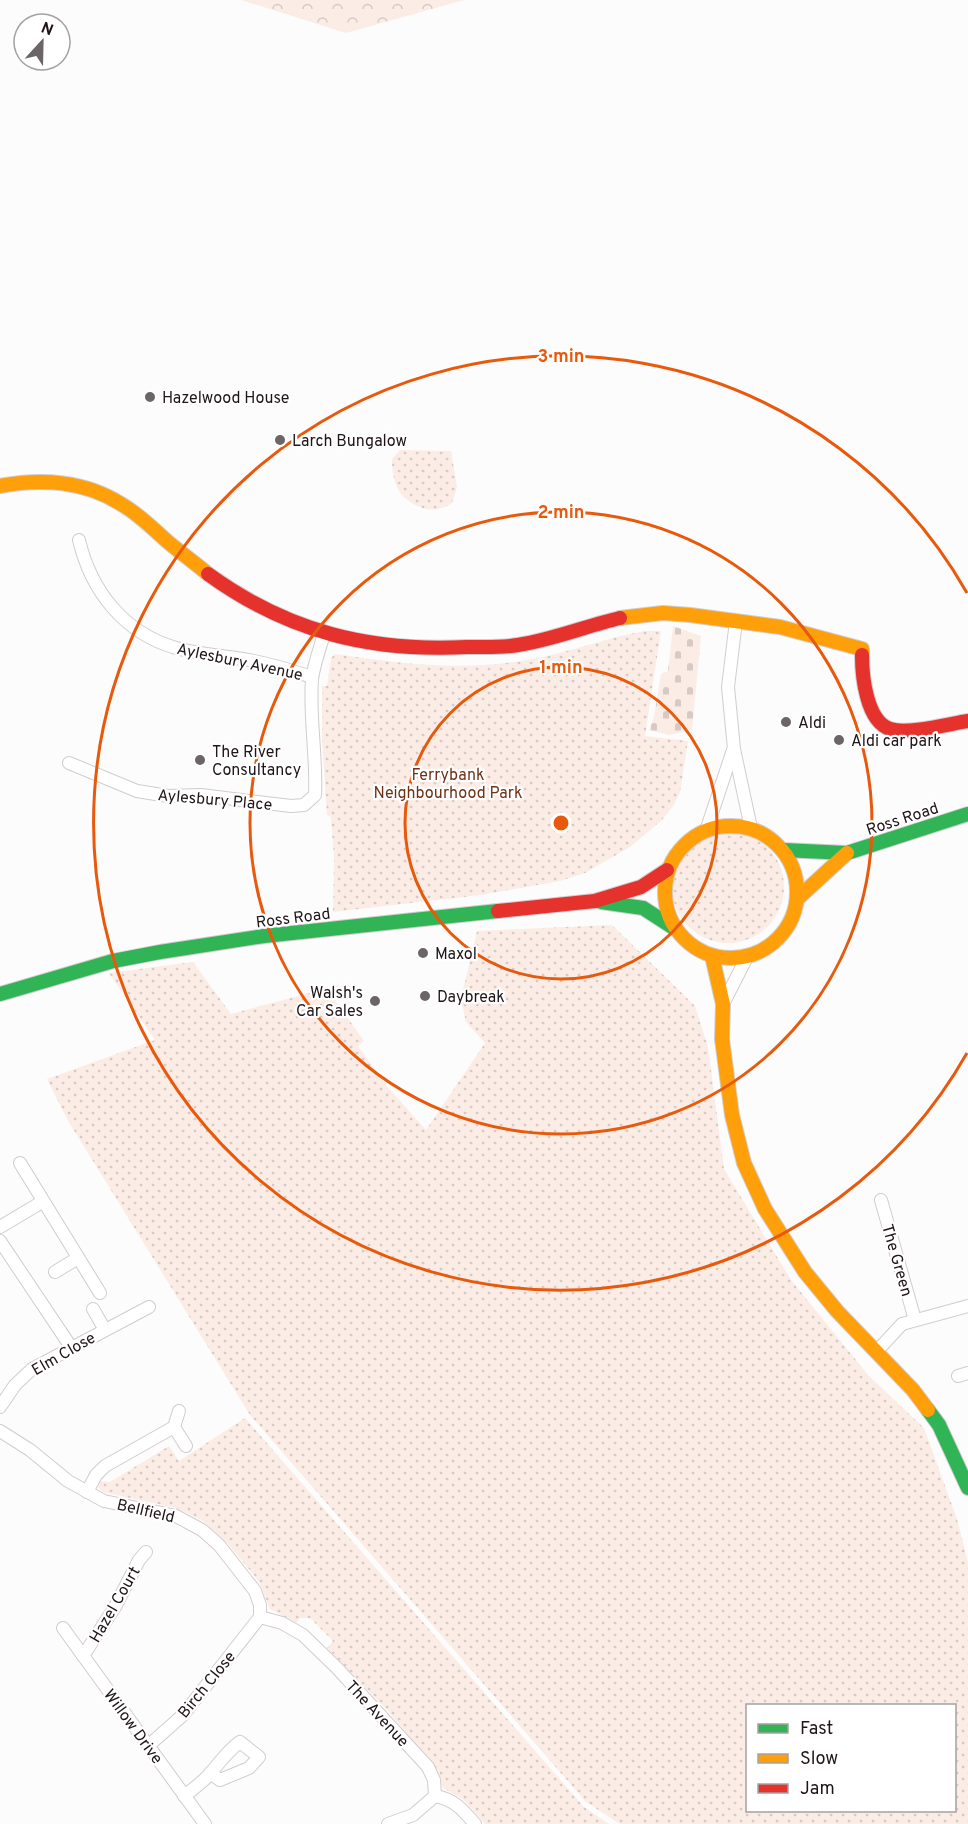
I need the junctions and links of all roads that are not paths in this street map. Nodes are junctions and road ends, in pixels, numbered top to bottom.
1 (0, 486) edge
2 (79, 540) dead end
3 (736, 621) junction
4 (324, 634) junction
5 (312, 677) junction
6 (968, 721) edge
7 (734, 748) junction
8 (69, 763) dead end
9 (968, 814) edge
10 (707, 828) junction
11 (751, 828) junction
12 (783, 850) junction
13 (847, 853) junction
14 (667, 870) junction
15 (797, 899) junction
16 (595, 901) junction
17 (674, 928) junction
18 (712, 956) junction
19 (748, 956) junction
20 (0, 994) edge
21 (723, 1004) junction
22 (20, 1163) dead end
23 (881, 1200) dead end
24 (42, 1202) junction
25 (0, 1227) edge
26 (0, 1241) edge
27 (78, 1258) junction
28 (55, 1272) dead end
29 (100, 1293) dead end
30 (149, 1307) dead end
31 (967, 1308) edge
32 (93, 1309) dead end
33 (915, 1320) junction
34 (105, 1330) junction
35 (71, 1347) junction
36 (877, 1351) junction
37 (0, 1407) edge
38 (179, 1411) dead end
39 (174, 1427) junction
40 (0, 1431) edge
41 (186, 1446) dead end
42 (968, 1488) edge
43 (87, 1492) junction
44 (146, 1552) dead end
45 (260, 1617) junction
46 (63, 1628) dead end
47 (83, 1656) junction
48 (148, 1746) junction
49 (210, 1773) dead end
50 (184, 1796) junction
51 (435, 1796) junction
52 (205, 1824) edge
53 (388, 1824) edge
54 (475, 1824) edge

1 - 4 street
2 - 5 street, Aylesbury Avenue
3 - 4 street
3 - 6 street
3 - 7 street
4 - 5 street, Aylesbury Place
5 - 8 street, Aylesbury Place
7 - 10 street
7 - 11 street
9 - 13 street, Ross Road
10 - 11 street
10 - 14 street
11 - 12 street
12 - 13 street
12 - 15 street
13 - 15 street
14 - 16 street
14 - 17 street
15 - 19 street
16 - 17 street
16 - 20 street, Ross Road
17 - 18 street
18 - 19 street
18 - 21 street
19 - 21 street
21 - 36 street
22 - 24 street
23 - 33 street, The Green
24 - 25 street
24 - 27 street
26 - 35 street
27 - 28 street
27 - 29 street
30 - 34 street, Elm Close
31 - 33 street
32 - 34 street, Elm Close
33 - 36 street
34 - 35 street, Elm Close
35 - 37 street, Elm Close
36 - 42 street
38 - 39 street
39 - 41 street
39 - 43 street
40 - 43 street, Bellfield
43 - 45 street, Bellfield
44 - 47 street, Hazel Court
45 - 48 street, Birch Close
45 - 51 street, The Avenue
46 - 47 street, Willow Drive
47 - 48 street, Willow Drive
48 - 50 street, Willow Drive
49 - 50 street
50 - 52 street, Willow Drive
51 - 53 street
51 - 54 street

